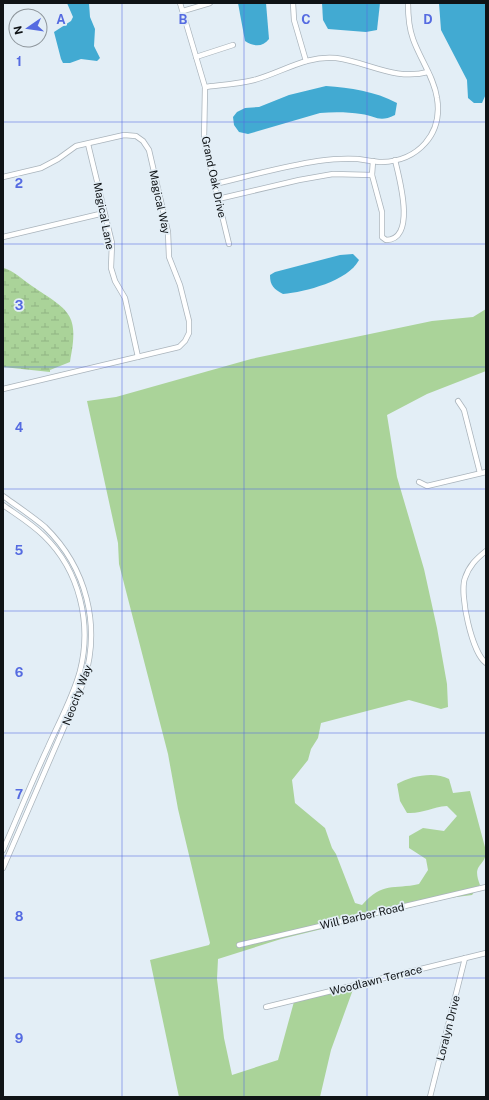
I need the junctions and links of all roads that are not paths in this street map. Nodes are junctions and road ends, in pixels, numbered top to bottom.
1 (180, 3) edge
2 (210, 3) edge
3 (293, 3) edge
4 (408, 3) edge
5 (183, 11) junction
6 (233, 45) dead end
7 (196, 57) junction
8 (306, 61) junction
9 (428, 72) junction
10 (205, 87) junction
11 (88, 144) junction
12 (395, 160) junction
13 (373, 161) junction
14 (372, 175) junction
15 (3, 177) edge
16 (215, 184) junction
17 (218, 199) junction
18 (104, 213) junction
19 (3, 237) edge
20 (229, 244) dead end
21 (138, 357) junction
22 (3, 389) edge
23 (458, 401) dead end
24 (486, 472) edge
25 (480, 473) junction
26 (419, 482) dead end
27 (3, 496) edge
28 (3, 505) edge
29 (486, 551) edge
30 (84, 652) junction
31 (91, 654) junction
32 (486, 663) edge
33 (46, 750) junction
34 (54, 752) junction
35 (3, 850) edge
36 (3, 868) edge
37 (486, 887) edge
38 (239, 945) dead end
39 (486, 953) edge
40 (465, 958) junction
41 (266, 1006) dead end
42 (430, 1097) edge

1 - 5 street, Grand Oak Drive
2 - 5 street
3 - 8 street
4 - 9 street
5 - 7 street, Grand Oak Drive
6 - 7 street
7 - 10 street, Grand Oak Drive
8 - 9 street
8 - 10 street
9 - 12 street
10 - 16 street, Grand Oak Drive
11 - 15 street, Magical Way
11 - 18 street, Magical Lane
11 - 21 street, Magical Way
12 - 13 street
12 - 14 street
13 - 14 street
13 - 16 street
14 - 17 street
16 - 17 street, Grand Oak Drive
17 - 20 street, Grand Oak Drive
18 - 19 street
18 - 21 street, Magical Lane
21 - 22 street, Magical Way
23 - 25 street
24 - 25 street
25 - 26 street
27 - 31 street, Neocity Way
28 - 30 street, Neocity Way
29 - 32 street
30 - 31 street
30 - 33 street, Neocity Way
31 - 34 street, Neocity Way
33 - 34 street
33 - 35 street, Neocity Way
34 - 36 street, Neocity Way
37 - 38 street, Will Barber Road
39 - 40 street, Woodlawn Terrace
40 - 41 street, Woodlawn Terrace
40 - 42 street, Loralyn Drive

